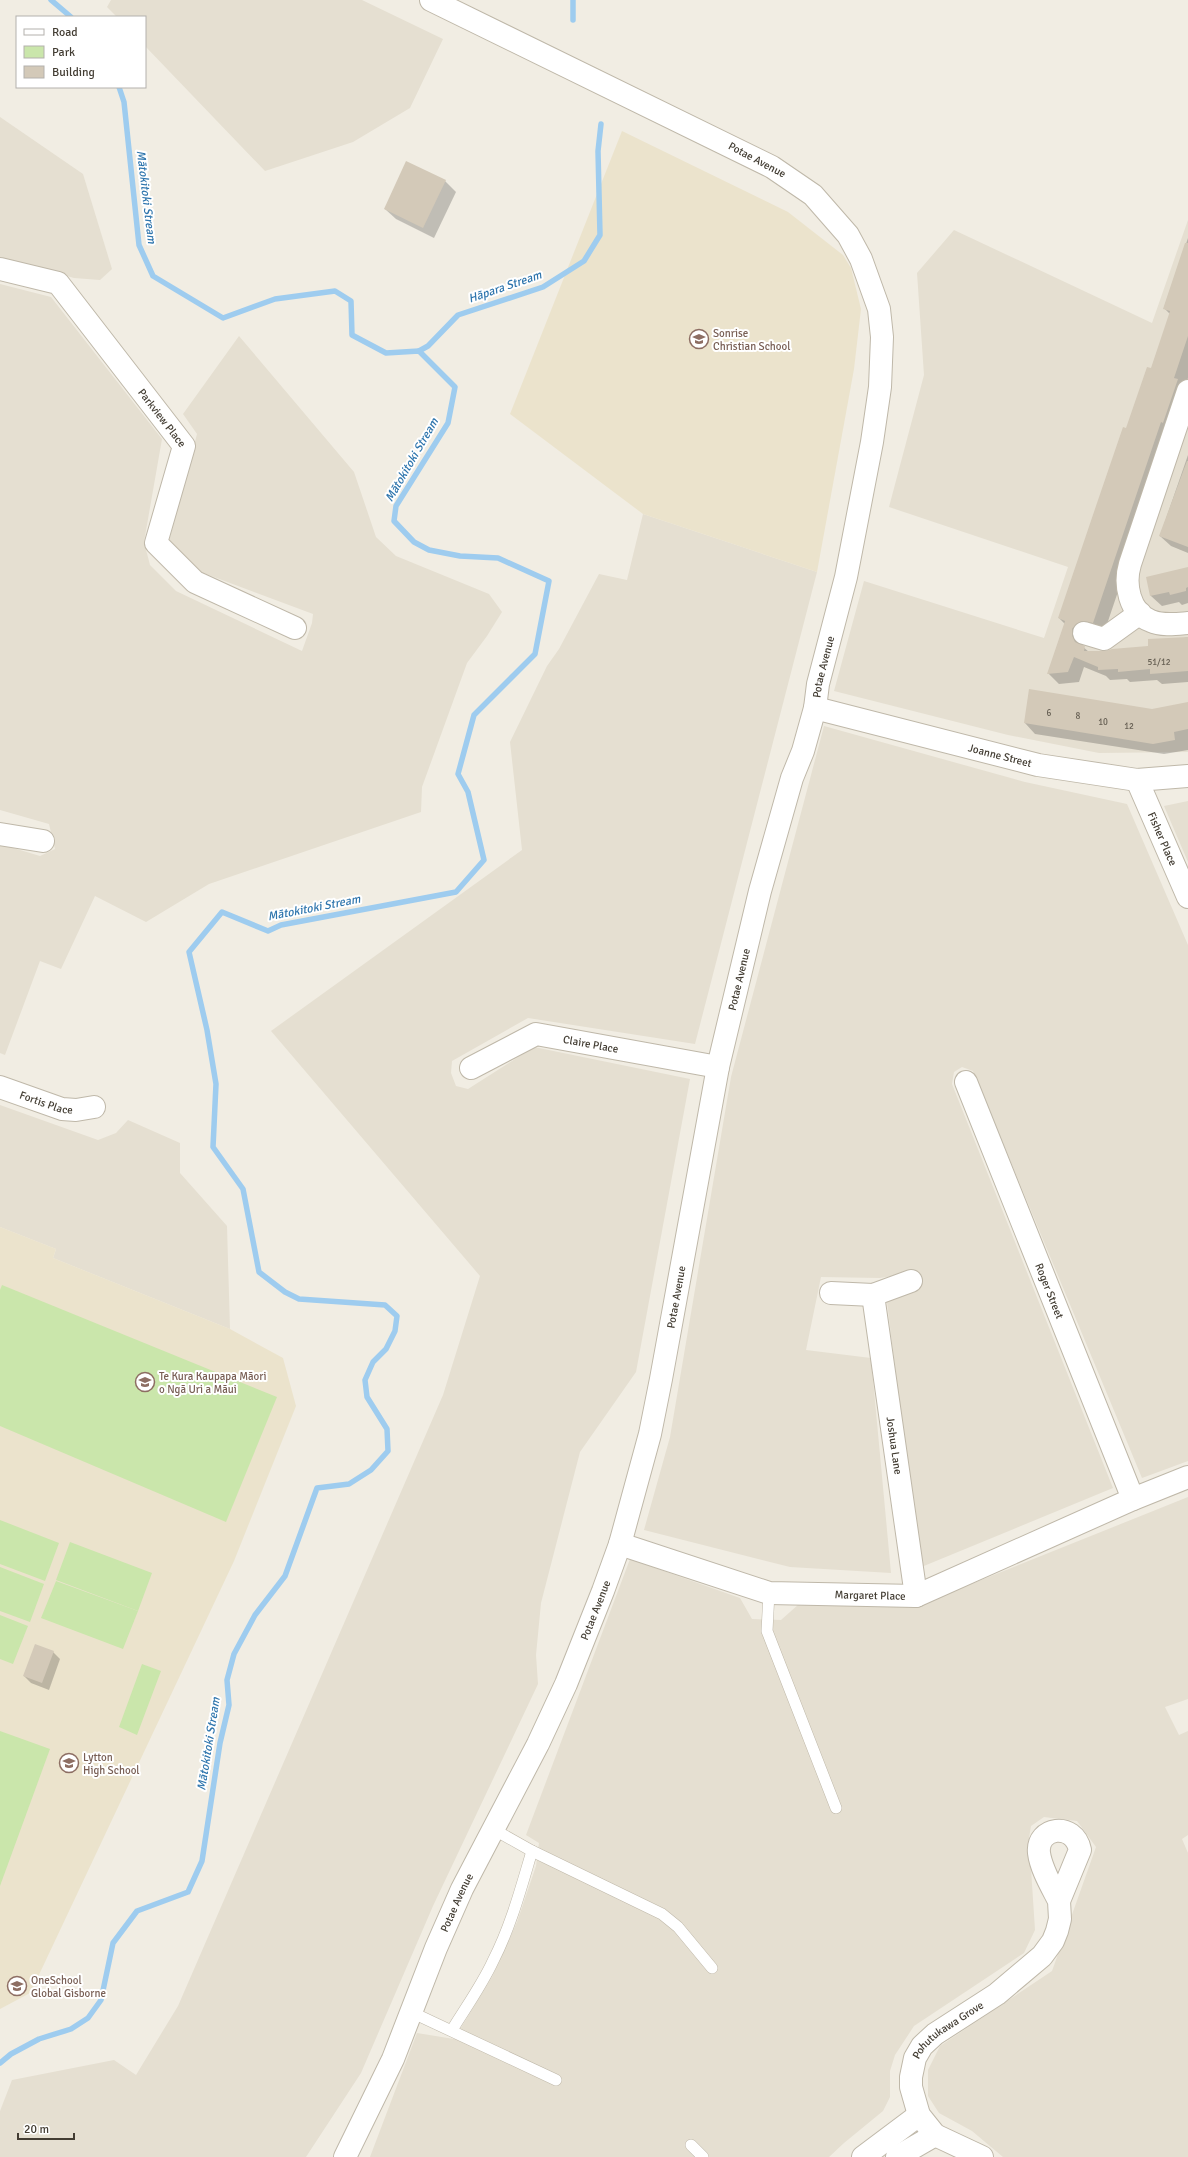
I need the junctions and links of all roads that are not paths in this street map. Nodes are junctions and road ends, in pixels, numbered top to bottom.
1 (431, 0) edge
2 (0, 269) edge
3 (1188, 391) edge
4 (1140, 612) junction
5 (1188, 623) edge
6 (295, 628) dead end
7 (1084, 633) dead end
8 (815, 708) junction
9 (1188, 776) edge
10 (1137, 780) junction
11 (0, 834) edge
12 (43, 841) dead end
13 (1188, 897) edge
14 (718, 1067) junction
15 (471, 1068) dead end
16 (966, 1082) dead end
17 (0, 1087) edge
18 (94, 1107) dead end
19 (911, 1281) dead end
20 (830, 1293) dead end
21 (873, 1295) junction
22 (1188, 1477) edge
23 (1133, 1499) junction
24 (620, 1544) junction
25 (769, 1593) junction
26 (916, 1596) junction
27 (836, 1808) dead end
28 (493, 1829) junction
29 (532, 1851) junction
30 (1059, 1901) dead end
31 (712, 1968) dead end
32 (411, 2012) junction
33 (452, 2030) junction
34 (556, 2080) dead end
35 (919, 2115) junction
36 (935, 2135) junction
37 (691, 2145) dead end
38 (344, 2157) edge
39 (703, 2157) edge
40 (863, 2157) edge
41 (897, 2157) edge
42 (982, 2157) edge

1 - 8 street, Potae Avenue
2 - 6 street, Parkview Place
3 - 4 street
4 - 5 street
4 - 7 street
8 - 10 street, Joanne Street
8 - 14 street, Potae Avenue
9 - 10 street, Joanne Street
10 - 13 street, Fisher Place
11 - 12 street
14 - 15 street, Claire Place
14 - 24 street, Potae Avenue
16 - 23 street, Roger Street
17 - 18 street, Fortis Place
19 - 21 street
20 - 21 street
21 - 26 street, Joshua Lane
22 - 23 street, Margaret Place
23 - 26 street, Margaret Place
24 - 25 street, Margaret Place
24 - 28 street, Potae Avenue
25 - 26 street, Margaret Place
25 - 27 lane
28 - 29 lane
28 - 32 street, Potae Avenue
29 - 31 lane
29 - 33 lane
30 - 35 street, Pohutukawa Grove
32 - 33 lane
32 - 38 street, Potae Avenue
33 - 34 lane
35 - 36 street, Pohutukawa Grove
35 - 40 street
36 - 41 street
36 - 42 street, Pohutukawa Grove
37 - 39 lane

